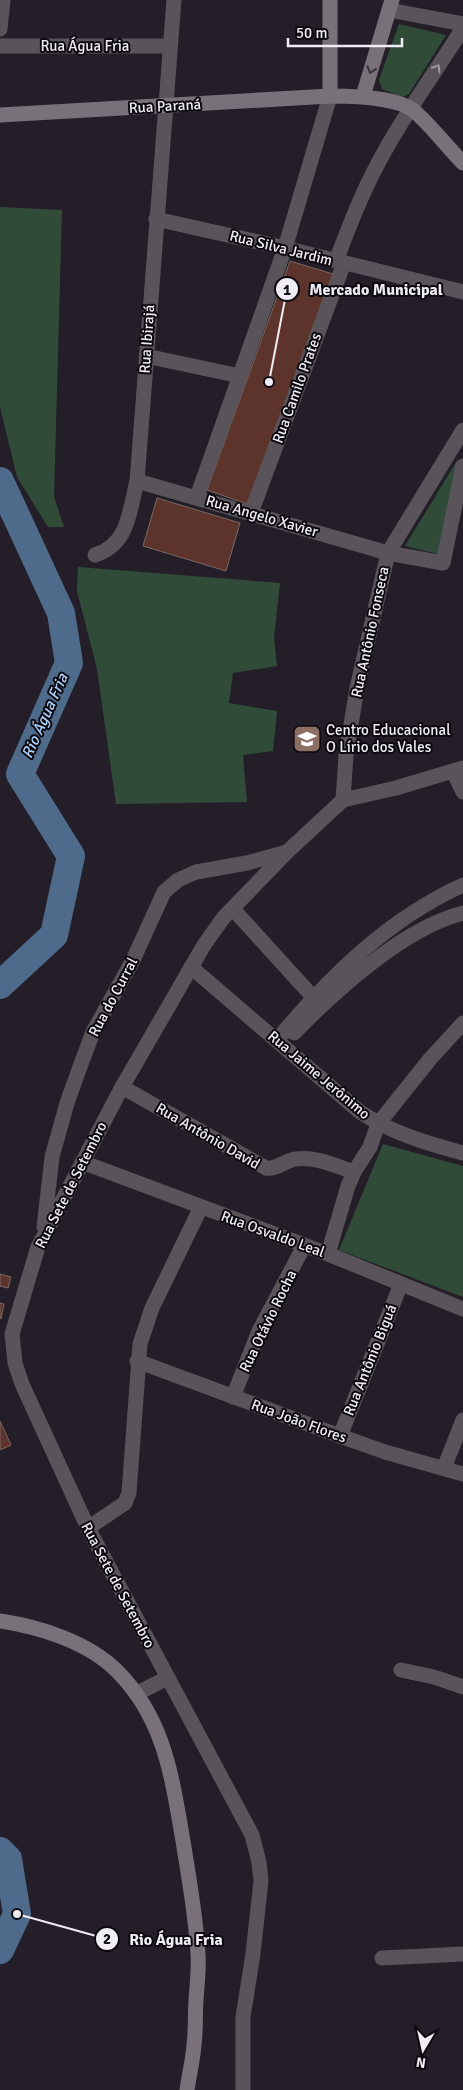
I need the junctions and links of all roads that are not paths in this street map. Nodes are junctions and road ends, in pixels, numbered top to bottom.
1 (3, 0) edge
2 (174, 0) edge
3 (330, 0) edge
4 (390, 5) edge
5 (463, 26) edge
6 (0, 29) edge
7 (0, 46) edge
8 (169, 46) junction
9 (330, 96) junction
10 (363, 96) junction
11 (164, 106) junction
12 (412, 109) junction
13 (0, 115) edge
14 (463, 163) edge
15 (156, 219) junction
16 (285, 248) junction
17 (340, 262) junction
18 (463, 292) edge
19 (146, 356) junction
20 (240, 376) junction
21 (463, 430) edge
22 (463, 466) edge
23 (137, 481) junction
24 (196, 497) junction
25 (251, 513) junction
26 (388, 553) junction
27 (95, 555) dead end
28 (458, 770) edge
29 (463, 792) edge
30 (344, 800) junction
31 (287, 852) junction
32 (463, 885) edge
33 (234, 909) junction
34 (463, 913) edge
35 (191, 967) junction
36 (312, 997) junction
37 (463, 1023) edge
38 (280, 1042) junction
39 (122, 1087) junction
40 (378, 1124) junction
41 (463, 1153) edge
42 (82, 1162) junction
43 (354, 1172) junction
44 (201, 1207) junction
45 (44, 1233) junction
46 (304, 1246) junction
47 (328, 1254) junction
48 (401, 1284) junction
49 (463, 1309) edge
50 (137, 1361) junction
51 (233, 1397) junction
52 (463, 1420) edge
53 (340, 1436) junction
54 (444, 1468) junction
55 (463, 1474) edge
56 (88, 1528) junction
57 (0, 1621) edge
58 (401, 1670) dead end
59 (167, 1678) junction
60 (463, 1688) edge
61 (136, 1694) junction
62 (463, 1954) edge
63 (382, 1958) dead end
64 (187, 2090) edge
65 (243, 2090) edge

1 - 6 street
2 - 8 street, Rua Ibirajá
3 - 9 street
4 - 5 street
4 -> 10 street
12 -> 5 street, Rua Camilo Prates
7 - 8 street, Rua Água Fria
8 - 11 street, Rua Ibirajá
9 - 10 street, Rua Paraná
9 - 11 street, Rua Paraná
9 - 16 street
10 - 12 street, Rua Paraná
11 - 13 street, Rua Paraná
11 - 15 street, Rua Ibirajá
12 - 14 street
12 - 17 street, Rua Camilo Prates
15 - 16 street, Rua Silva Jardim
15 - 19 street, Rua Ibirajá
16 - 17 street, Rua Silva Jardim
16 - 20 street
17 - 18 street, Rua Silva Jardim
17 - 25 street, Rua Camilo Prates
19 - 20 street
19 - 23 street, Rua Ibirajá
20 - 24 street
21 - 26 street, Rua Antônio Fonseca
22 - 26 street, Rua Angelo Xavier
23 - 24 street, Rua Angelo Xavier
23 - 27 street, Rua Ibirajá
24 - 25 street, Rua Angelo Xavier
25 - 26 street, Rua Angelo Xavier
26 - 30 street, Rua Antônio Fonseca
28 - 29 street
28 - 30 street
30 - 31 street, Rua Sete de Setembro
31 - 33 street, Rua Sete de Setembro
31 - 45 street, Rua do Curral
32 - 36 street
33 - 35 street, Rua Sete de Setembro
33 - 36 street
34 - 38 street
35 - 38 street, Rua Jaime Jerônimo
35 - 39 street, Rua Sete de Setembro
36 - 38 street
37 - 40 street
38 - 40 street, Rua Jaime Jerônimo
39 - 42 street, Rua Sete de Setembro
39 - 43 street, Rua Antônio David
40 - 41 street, Rua Jaime Jerônimo
40 - 43 street
42 - 44 street, Rua Osvaldo Leal
42 - 45 street, Rua Sete de Setembro
43 - 47 street
44 - 46 street, Rua Osvaldo Leal
44 - 50 street
45 - 56 street, Rua Sete de Setembro
46 - 47 street, Rua Osvaldo Leal
46 - 51 street, Rua Otávio Rocha
47 - 48 street, Rua Osvaldo Leal
48 - 49 street, Rua Osvaldo Leal
48 - 53 street, Rua Antônio Biguá
50 - 51 street, Rua João Flores
50 - 56 street
51 - 53 street, Rua João Flores
52 - 54 street
53 - 54 street, Rua João Flores
54 - 55 street, Rua João Flores
56 - 59 street, Rua Sete de Setembro
57 - 61 street
58 - 60 street
59 - 61 street
59 - 65 street, Rua Sete de Setembro
61 - 64 street
62 - 63 street

